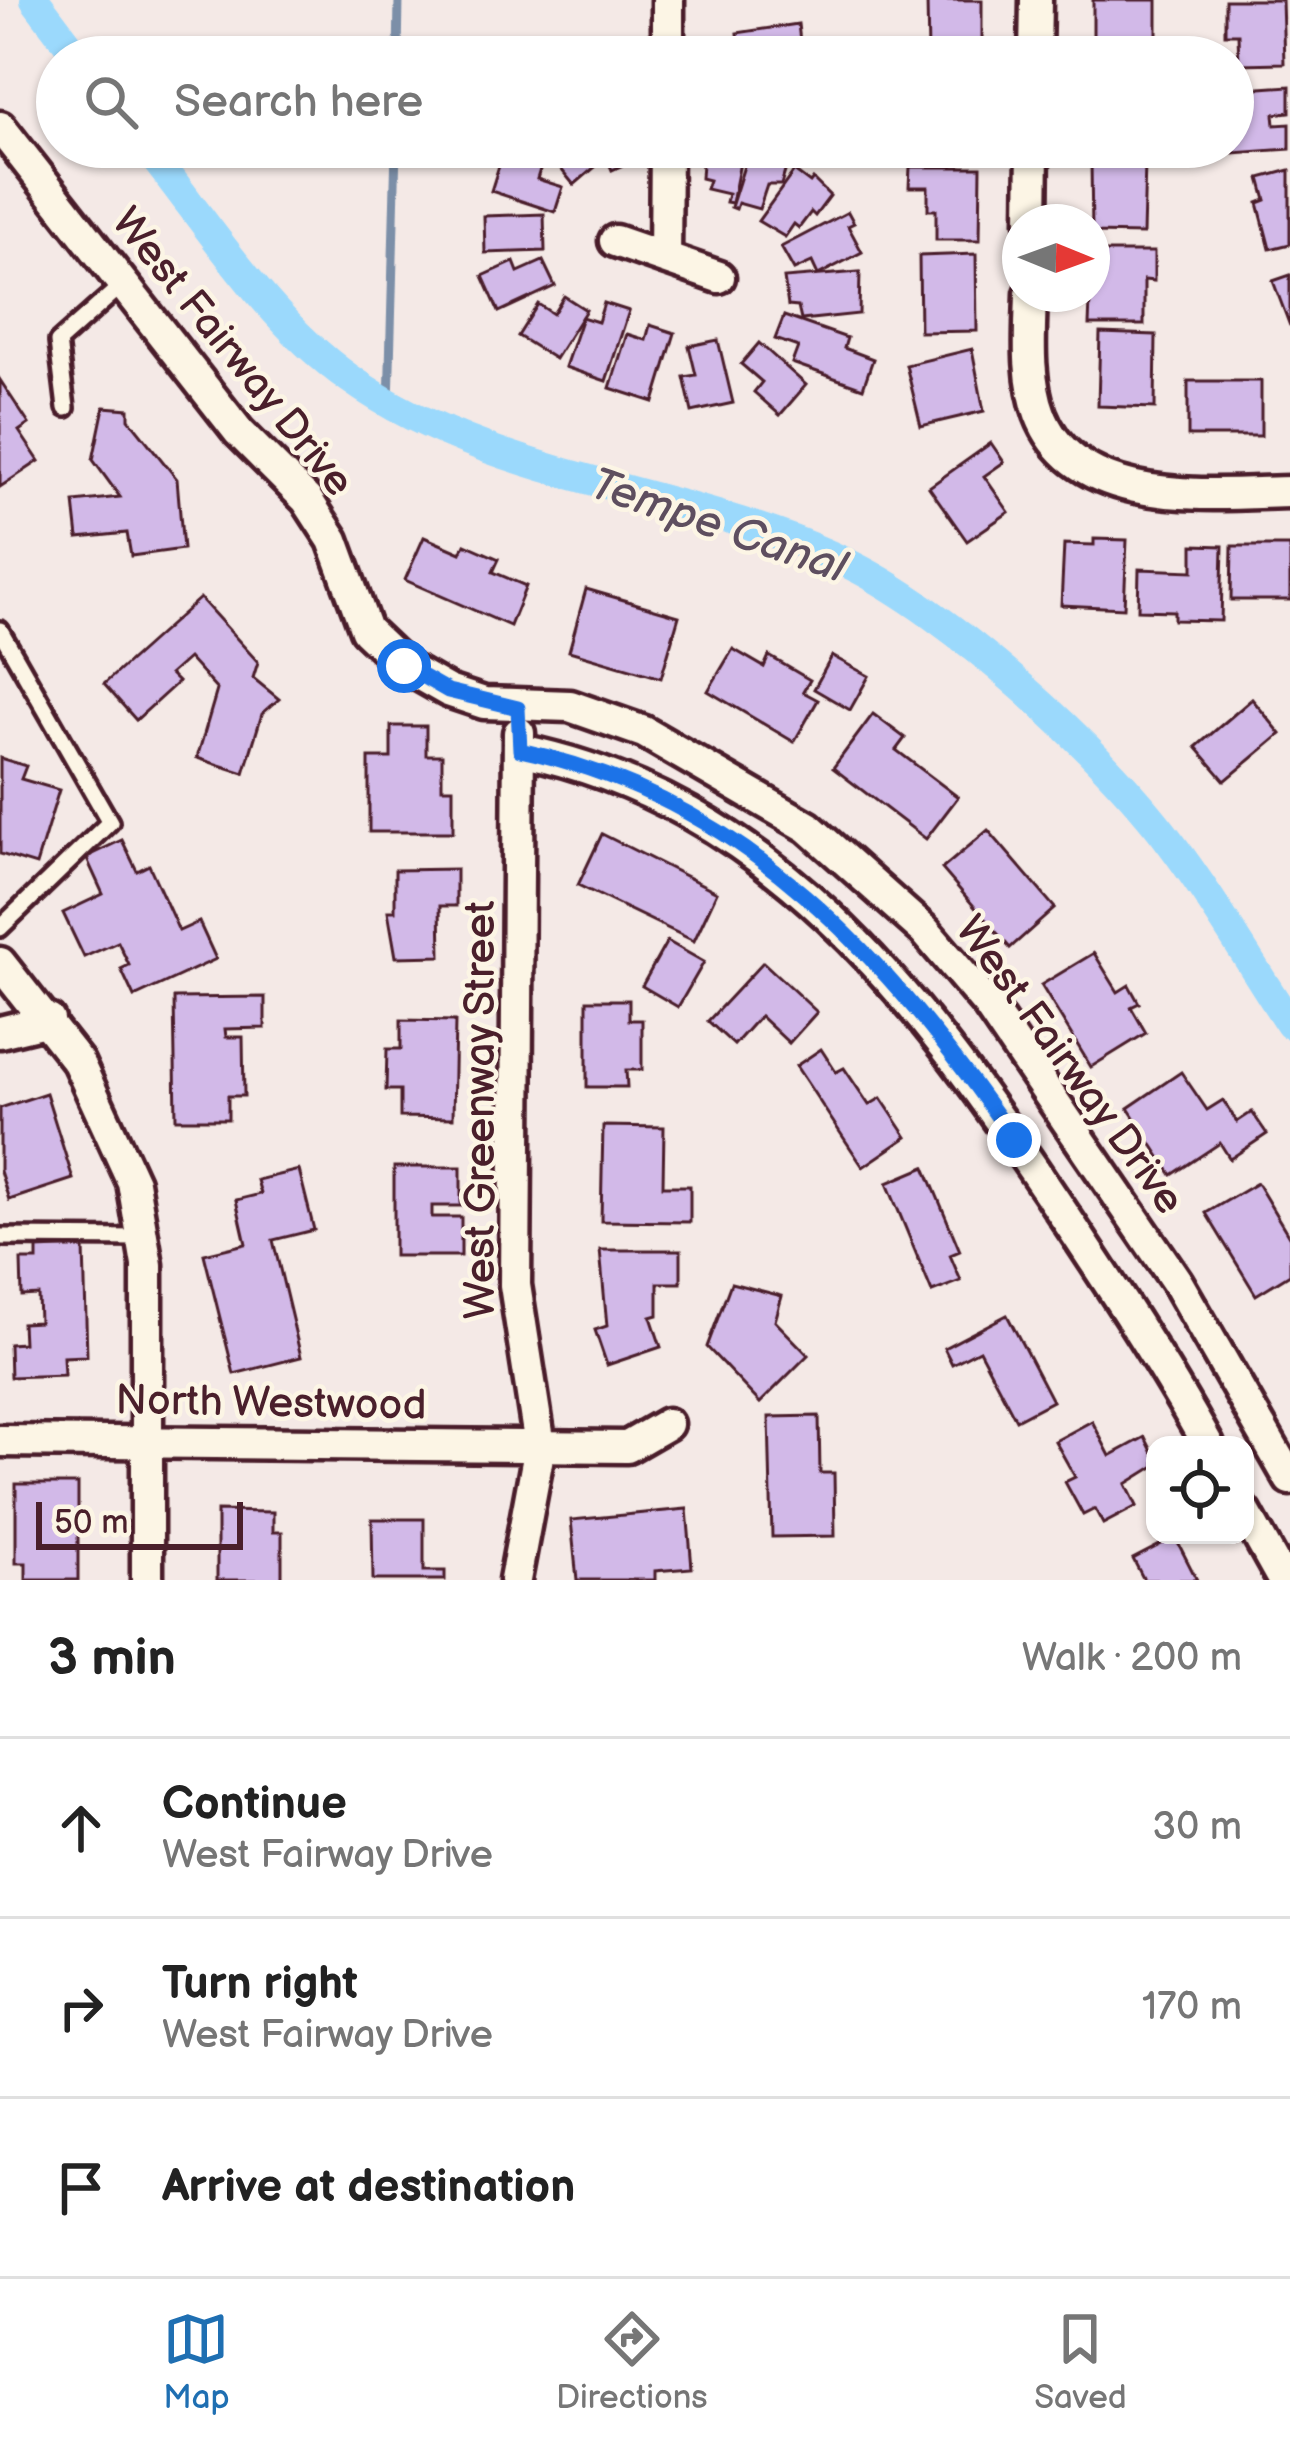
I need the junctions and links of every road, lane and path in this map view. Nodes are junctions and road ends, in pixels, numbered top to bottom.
1 (668, 0) edge
2 (1036, 0) edge
3 (668, 36) edge
4 (1035, 36) edge
5 (0, 127) edge
6 (666, 168) edge
7 (1033, 168) edge
8 (1032, 204) edge
9 (615, 242) dead end
10 (664, 258) junction
11 (719, 277) dead end
12 (123, 284) junction
13 (1030, 312) edge
14 (66, 408) dead end
15 (1290, 491) edge
16 (0, 630) edge
17 (518, 708) junction
18 (520, 750) junction
19 (0, 928) edge
20 (0, 963) edge
21 (50, 1020) junction
22 (0, 1032) edge
23 (0, 1237) edge
24 (142, 1238) junction
25 (667, 1424) dead end
26 (1203, 1436) edge
27 (147, 1440) junction
28 (0, 1441) edge
29 (540, 1446) junction
30 (1290, 1479) edge
31 (1254, 1527) edge
32 (147, 1580) edge
33 (515, 1580) edge
34 (1283, 1580) edge

1 - 3 street
2 - 4 street
5 - 12 street, West Fairway Drive
6 - 10 street
7 - 8 street
9 - 10 street
10 - 11 street
12 - 14 lane
12 - 17 street, West Fairway Drive
13 - 15 street
16 - 19 lane
17 - 18 street, West Greenway Street
17 - 30 street, West Fairway Drive
18 - 26 street
18 - 29 street, West Greenway Street
20 - 21 street
21 - 22 street
21 - 24 street
23 - 24 lane
24 - 27 street
25 - 29 street, North Westwood
27 - 28 street, North Westwood
27 - 29 street, North Westwood
27 - 32 street
29 - 33 street, West Greenway Street
31 - 34 street

